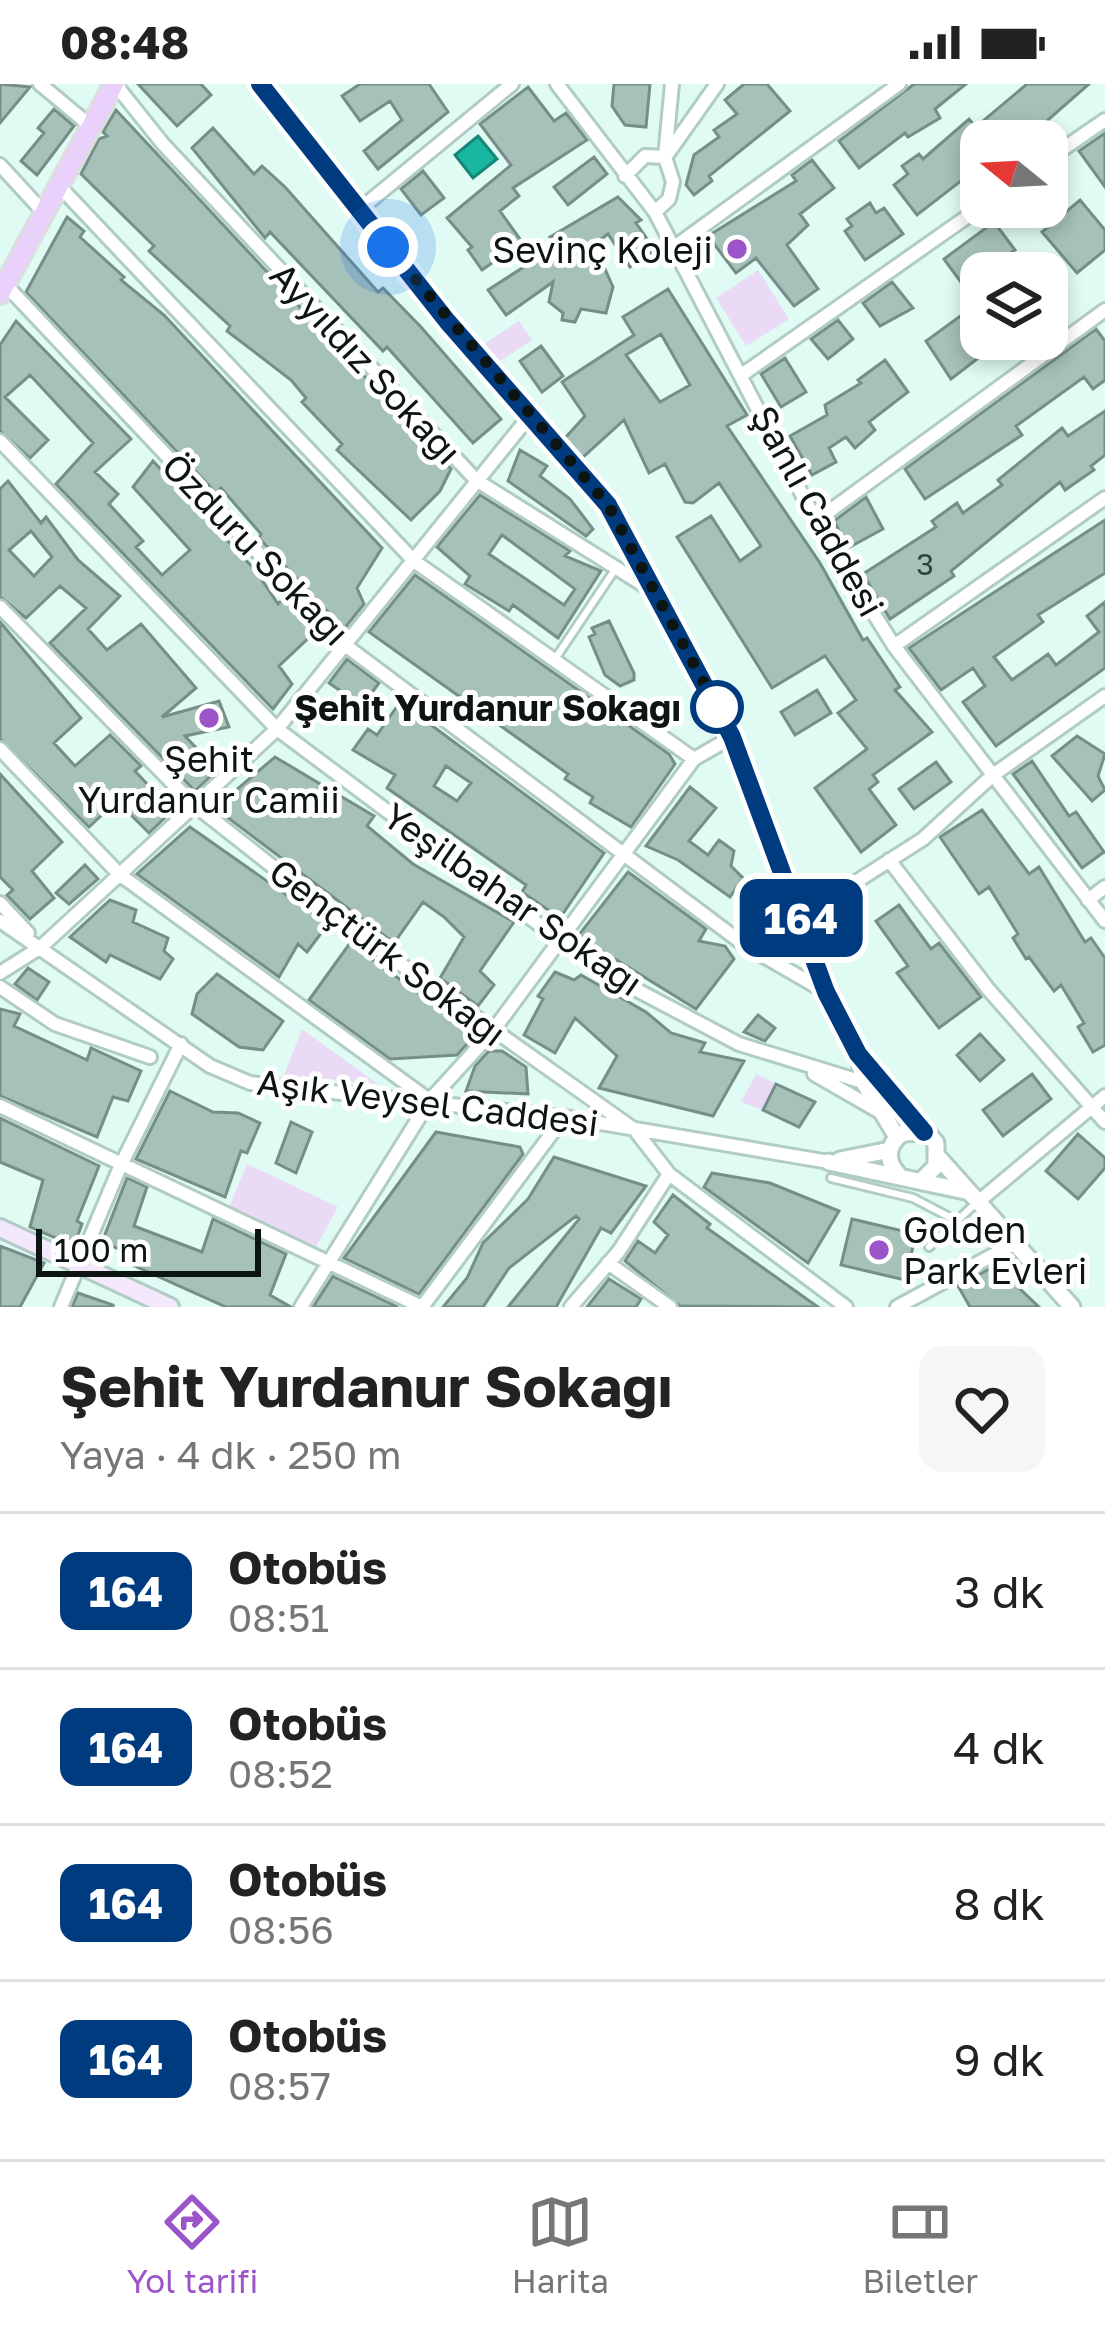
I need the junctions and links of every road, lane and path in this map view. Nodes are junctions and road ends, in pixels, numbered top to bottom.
1 (40, 84) edge
2 (115, 84) edge
3 (260, 84) edge
4 (512, 84) edge
5 (671, 84) edge
6 (717, 84) edge
7 (898, 84) edge
8 (563, 86) edge
9 (1105, 120) edge
10 (88, 124) junction
11 (1068, 146) edge
12 (665, 157) junction
13 (0, 165) edge
14 (625, 176) junction
15 (61, 188) junction
16 (359, 210) junction
17 (655, 212) junction
18 (46, 216) junction
19 (960, 222) edge
20 (673, 248) junction
21 (2, 285) edge
22 (1105, 310) edge
23 (743, 374) junction
24 (528, 418) junction
25 (0, 441) edge
26 (476, 480) junction
27 (1105, 498) edge
28 (816, 521) junction
29 (414, 561) junction
30 (614, 571) junction
31 (657, 594) junction
32 (0, 607) edge
33 (345, 645) junction
34 (894, 646) junction
35 (553, 662) junction
36 (1105, 696) edge
37 (277, 729) junction
38 (732, 737) junction
39 (0, 748) edge
40 (694, 759) junction
41 (993, 775) junction
42 (192, 802) junction
43 (623, 856) junction
44 (889, 860) junction
45 (119, 874) junction
46 (1105, 887) edge
47 (1088, 900) junction
48 (0, 903) edge
49 (801, 917) junction
50 (0, 921) edge
51 (1105, 921) edge
52 (560, 940) junction
53 (41, 947) junction
54 (0, 973) edge
55 (0, 987) edge
56 (826, 992) junction
57 (492, 1032) junction
58 (181, 1044) junction
59 (858, 1054) junction
60 (150, 1057) dead end
61 (798, 1064) junction
62 (863, 1081) junction
63 (1105, 1096) edge
64 (430, 1100) junction
65 (905, 1105) junction
66 (0, 1106) edge
67 (1090, 1106) junction
68 (884, 1114) junction
69 (564, 1117) junction
70 (1105, 1122) edge
71 (635, 1130) junction
72 (924, 1132) junction
73 (893, 1143) junction
74 (939, 1158) junction
75 (120, 1167) junction
76 (830, 1170) junction
77 (669, 1174) junction
78 (898, 1174) junction
79 (924, 1178) junction
80 (974, 1197) junction
81 (957, 1221) junction
82 (0, 1228) edge
83 (1017, 1242) junction
84 (929, 1247) dead end
85 (326, 1263) junction
86 (608, 1263) junction
87 (81, 1266) junction
88 (61, 1307) edge
89 (170, 1307) edge
90 (301, 1307) edge
91 (422, 1307) edge
92 (571, 1307) edge
93 (670, 1307) edge
94 (846, 1307) edge
95 (897, 1307) edge
96 (1072, 1307) edge

1 - 10 street
2 - 10 main road
2 - 26 street, Ayyıldız Sokağı
3 - 16 street
4 - 16 street
5 - 12 street
6 - 12 street
7 - 20 street
8 - 14 street, Şanlı Caddesi
9 - 11 street
10 - 15 main road
12 - 14 street
12 - 17 street
13 - 18 street
14 - 17 street, Şanlı Caddesi
15 - 18 main road
15 - 29 street
16 - 24 street
17 - 20 street, Şanlı Caddesi
18 - 21 main road
19 - 23 street
20 - 23 street, Şanlı Caddesi
21 - 33 street, Özduru Sokağı
22 - 28 street
23 - 28 street, Şanlı Caddesi
24 - 26 street
24 - 31 street
25 - 37 street, Yeşilbahar Sokağı
26 - 29 street
26 - 30 street, Ayyıldız Sokağı
27 - 34 street
28 - 34 street, Şanlı Caddesi
29 - 33 street
29 - 35 street
30 - 31 street, Ayyıldız Sokağı
30 - 35 lane
31 - 38 street
32 - 42 street, Gençtürk Sokağı
33 - 37 street
33 - 43 street, Özduru Sokağı
34 - 41 street, Şanlı Caddesi
35 - 40 street
36 - 41 street
37 - 42 street
37 - 52 street, Yeşilbahar Sokağı
38 - 40 street
38 - 49 street
39 - 45 street
40 - 43 street
41 - 44 street
41 - 47 street, Şanlı Caddesi
42 - 45 street
42 - 57 street, Gençtürk Sokağı
43 - 52 street
43 - 56 street, Özduru Sokağı
44 - 49 street
44 - 67 street
45 - 53 street
45 - 64 street
46 - 47 street
47 - 51 street, Şanlı Caddesi
48 - 53 street
49 - 56 street
50 - 53 street, Aşık Veysel Caddesi
52 - 57 street
52 - 61 street, Yeşilbahar Sokağı
53 - 54 street
53 - 58 street, Aşık Veysel Caddesi
55 - 60 street
56 - 59 street
57 - 64 street
57 - 71 street, Gençtürk Sokağı
58 - 64 street, Aşık Veysel Caddesi
58 - 75 street
59 - 62 street
59 - 65 street
61 - 62 street, Yeşilbahar Sokağı
61 - 68 street, Yeşilbahar Sokağı
62 - 65 street, Yeşilbahar Sokağı
62 - 68 street
63 - 67 street
64 - 69 street, Aşık Veysel Caddesi
64 - 85 street
65 - 72 street
66 - 75 street
67 - 70 street
67 - 80 street
68 - 73 street
69 - 71 street, Aşık Veysel Caddesi
69 - 91 street
71 - 76 street, Aşık Veysel Caddesi
71 - 77 street
72 - 73 street
72 - 74 street
73 - 76 street, Aşık Veysel Caddesi
73 - 78 street
74 - 79 street
74 - 80 street
75 - 85 street
75 - 87 street
76 - 78 street, Aşık Veysel Caddesi
76 - 81 lane
77 - 86 street
77 - 94 street
78 - 79 street
79 - 80 street
80 - 81 lane
80 - 83 street
81 - 84 lane
82 - 87 main road
83 - 95 street
83 - 96 street
85 - 90 street
85 - 91 street
86 - 92 street
86 - 93 street
87 - 88 street
87 - 89 main road

